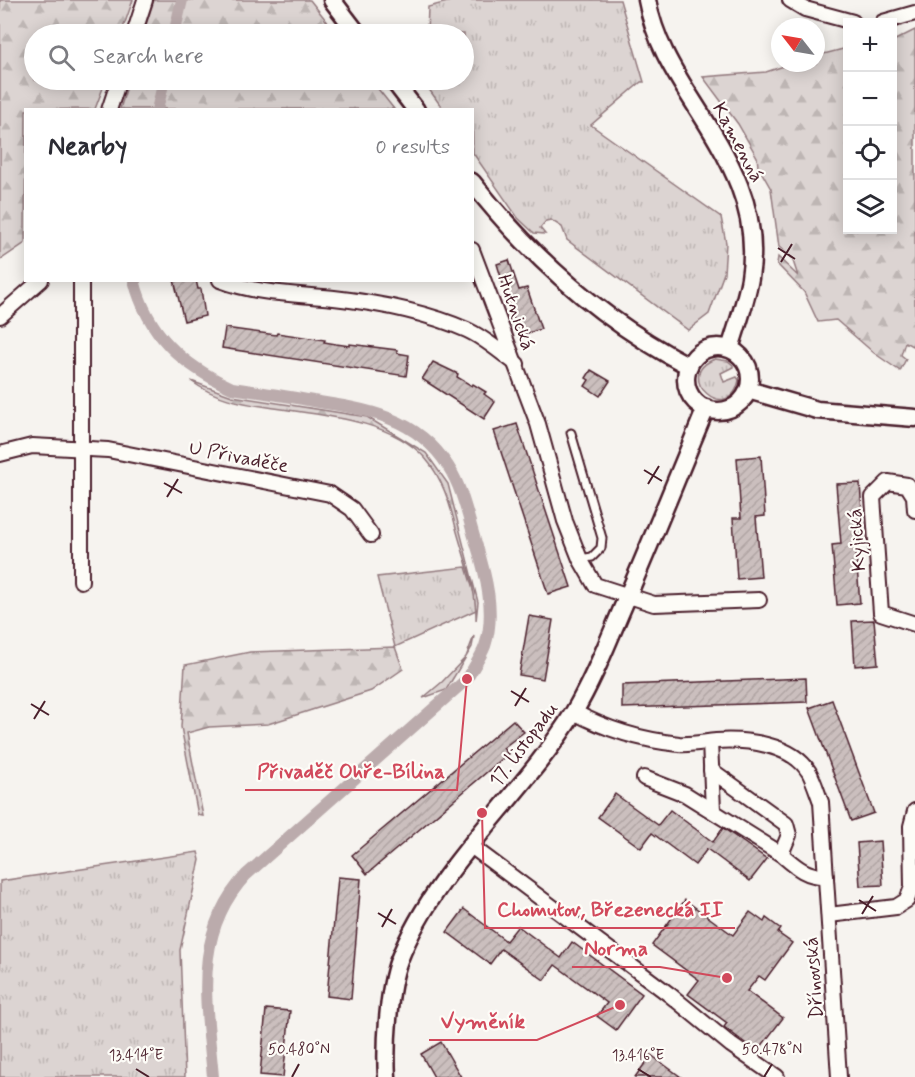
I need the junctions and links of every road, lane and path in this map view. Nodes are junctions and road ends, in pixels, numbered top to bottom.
1 (145, 0) edge
2 (332, 0) edge
3 (647, 0) edge
4 (790, 0) edge
5 (915, 13) edge
6 (897, 18) edge
7 (843, 19) edge
8 (137, 24) edge
9 (350, 24) edge
10 (116, 90) edge
11 (401, 90) edge
12 (110, 108) edge
13 (414, 108) edge
14 (474, 184) edge
15 (474, 255) edge
16 (39, 282) edge
17 (81, 282) edge
18 (225, 282) edge
19 (276, 282) edge
20 (285, 294) junction
21 (0, 316) edge
22 (730, 349) junction
23 (517, 364) junction
24 (688, 366) junction
25 (748, 390) junction
26 (706, 408) junction
27 (915, 418) edge
28 (571, 433) dead end
29 (81, 447) junction
30 (0, 454) edge
31 (915, 510) edge
32 (371, 535) dead end
33 (580, 559) junction
34 (81, 581) dead end
35 (628, 596) junction
36 (759, 600) dead end
37 (915, 624) edge
38 (574, 712) junction
39 (710, 742) junction
40 (711, 770) junction
41 (645, 778) dead end
42 (713, 810) junction
43 (915, 811) edge
44 (471, 846) junction
45 (781, 854) junction
46 (826, 869) junction
47 (829, 915) junction
48 (385, 1076) edge
49 (777, 1077) edge
50 (839, 1077) edge

1 - 8 street
2 - 9 street
3 - 22 street, Kamenná
4 - 7 street
5 - 6 street
10 - 12 street
11 - 13 street
14 - 24 street
15 - 23 street, Hutnická
16 - 21 street
17 - 29 street
18 - 20 street, Hutnická
19 - 20 street
20 - 23 street, Hutnická
22 - 24 street
22 - 25 street
23 - 33 street
24 - 26 street
25 - 26 street
25 - 27 street
26 - 35 street, 17. listopadu
28 - 33 lane
29 - 30 street, U Přivaděče
29 - 32 street, U Přivaděče
29 - 34 street
31 - 37 street, Kyjická
33 - 35 street
35 - 36 street
35 - 38 street, 17. listopadu
38 - 39 street, Dřínovská
38 - 44 street, 17. listopadu
39 - 40 street
39 - 46 street, Dřínovská
40 - 42 street
40 - 45 street
41 - 42 street
42 - 45 street
43 - 47 street
44 - 48 street, 17. listopadu
44 - 49 street
45 - 46 street
46 - 47 street, Dřínovská
47 - 50 street, Dřínovská

